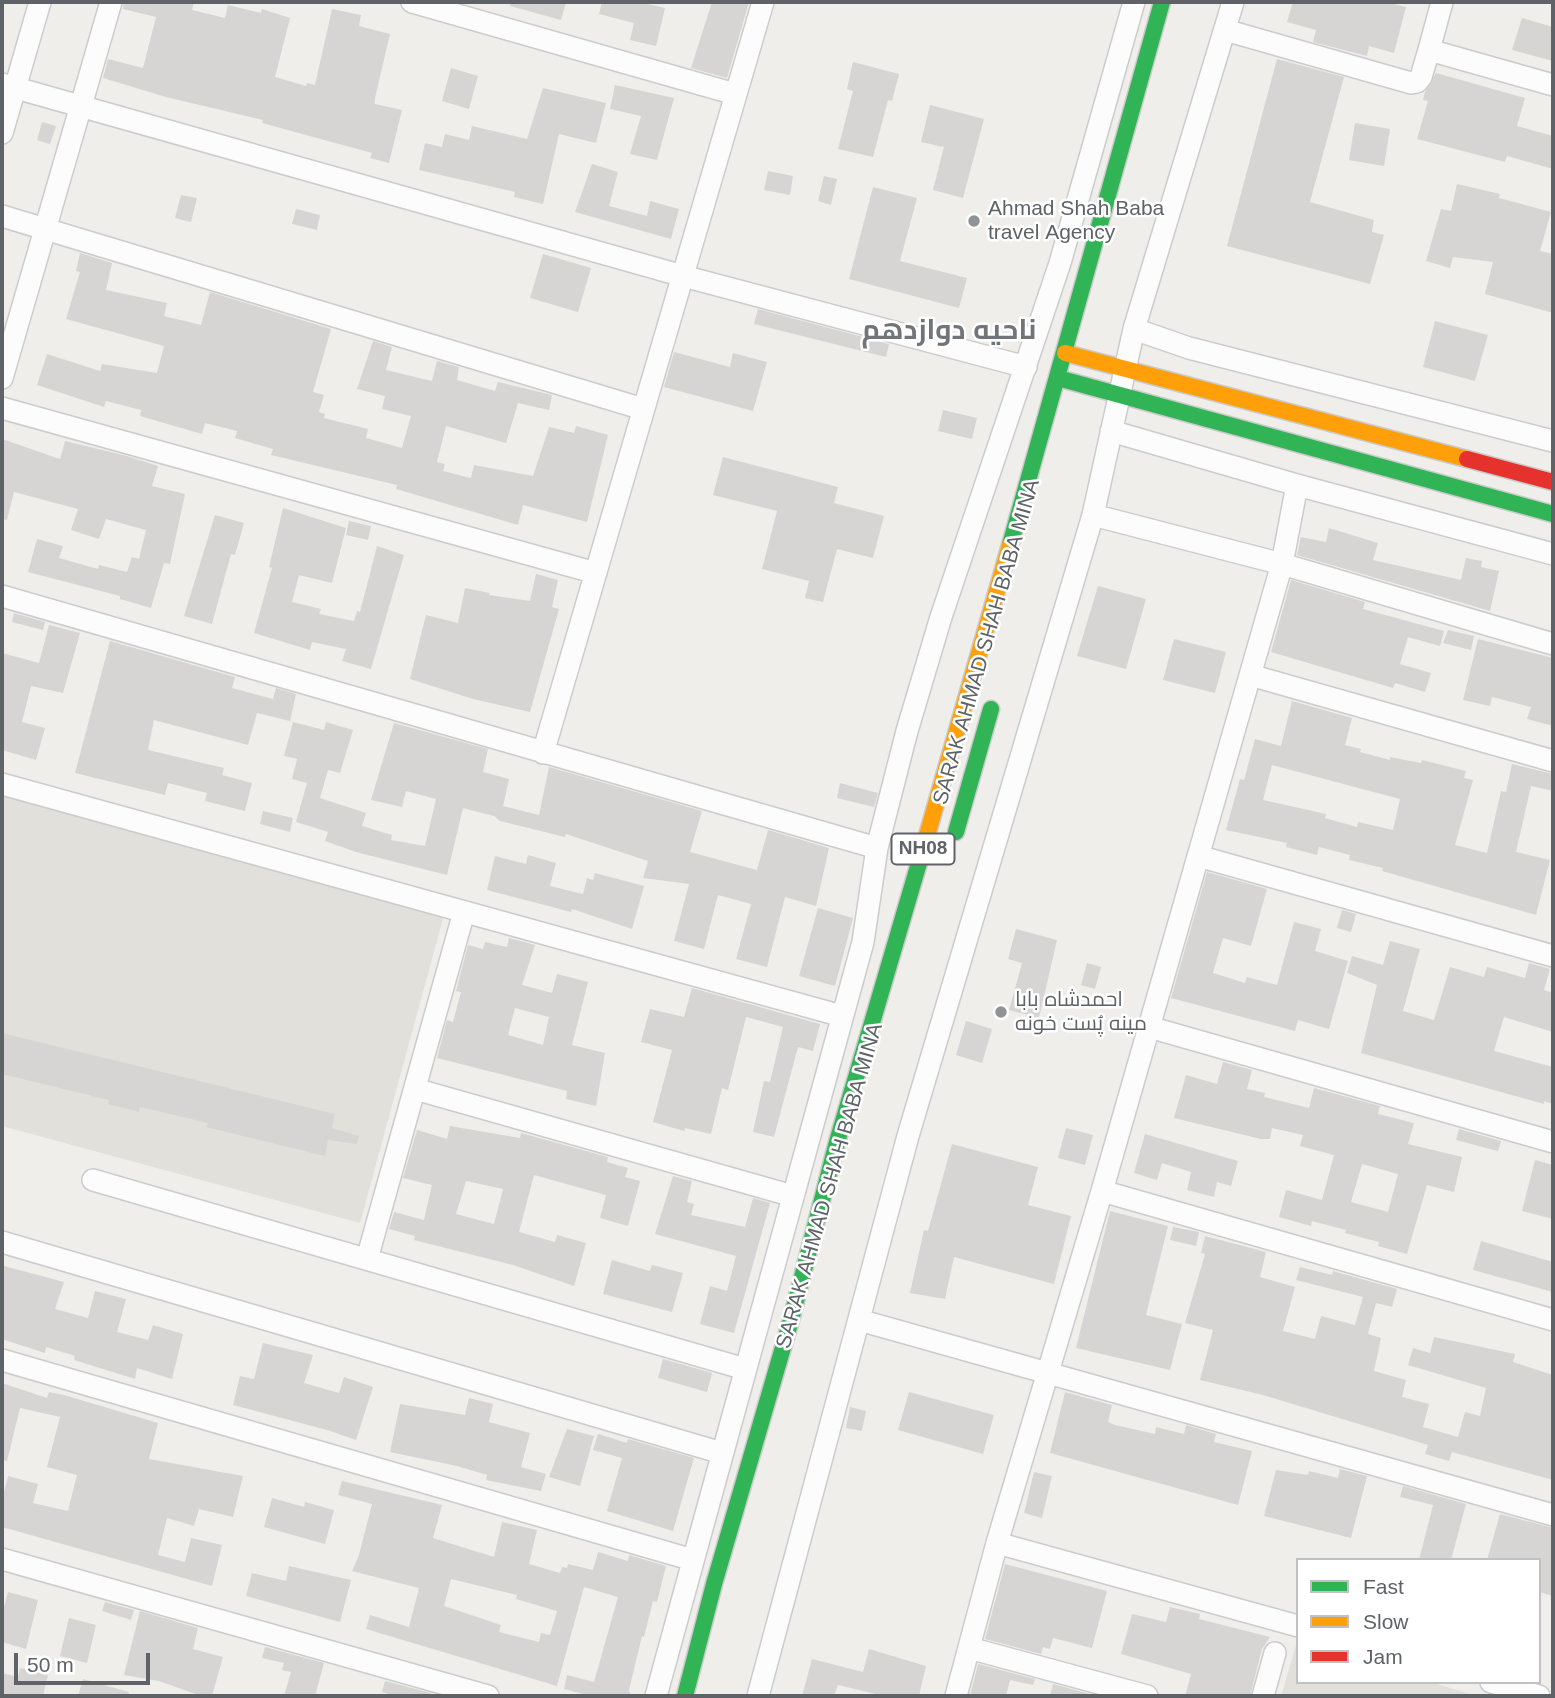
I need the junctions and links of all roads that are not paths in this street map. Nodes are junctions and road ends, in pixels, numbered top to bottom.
1 (40, 2) edge
2 (111, 2) edge
3 (412, 2) edge
4 (763, 2) edge
5 (1134, 2) edge
6 (1163, 2) edge
7 (1233, 2) edge
8 (1443, 2) edge
9 (1225, 30) junction
10 (1429, 50) junction
11 (1553, 85) edge
12 (8, 86) edge
13 (735, 94) junction
14 (80, 107) junction
15 (2, 133) edge
16 (2, 216) edge
17 (46, 229) junction
18 (683, 276) junction
19 (1134, 329) junction
20 (1088, 352) junction
21 (1065, 354) junction
22 (1026, 367) junction
23 (1126, 367) junction
24 (2, 378) edge
25 (1058, 378) junction
26 (1079, 391) junction
27 (1119, 394) junction
28 (2, 408) edge
29 (643, 409) junction
30 (1111, 431) junction
31 (1553, 441) edge
32 (1553, 482) edge
33 (1297, 485) junction
34 (1553, 513) edge
35 (1093, 515) junction
36 (1553, 554) edge
37 (1282, 564) junction
38 (596, 573) junction
39 (2, 596) edge
40 (1553, 644) edge
41 (1250, 675) junction
42 (994, 698) dead end
43 (543, 753) junction
44 (1553, 761) edge
45 (2, 784) edge
46 (952, 843) dead end
47 (877, 848) junction
48 (1198, 856) junction
49 (464, 912) junction
50 (1553, 957) edge
51 (842, 1016) junction
52 (1149, 1027) junction
53 (415, 1089) junction
54 (1553, 1142) edge
55 (93, 1180) dead end
56 (1102, 1191) junction
57 (793, 1196) junction
58 (2, 1242) edge
59 (367, 1259) junction
60 (859, 1320) junction
61 (1553, 1320) edge
62 (2, 1360) edge
63 (745, 1369) junction
64 (1047, 1371) junction
65 (722, 1452) junction
66 (1553, 1515) edge
67 (997, 1543) junction
68 (2, 1559) edge
69 (693, 1560) junction
70 (1296, 1625) edge
71 (969, 1648) junction
72 (1275, 1653) dead end
73 (1498, 1684) edge
74 (488, 1696) edge
75 (656, 1696) edge
76 (685, 1696) edge
77 (758, 1696) edge
78 (956, 1696) edge
79 (1147, 1696) edge
80 (1263, 1696) edge
81 (1539, 1696) edge

1 - 12 street
2 - 14 street
3 - 13 street
4 - 13 street
5 - 22 street
6 - 21 main road, NH08
7 - 9 street
8 - 10 street
9 - 10 street
9 - 19 street
10 - 11 street
12 - 14 street
12 - 15 street
13 - 18 street
14 - 17 street
14 - 18 street
16 - 17 street
17 - 24 street
17 - 29 street
18 - 22 street
18 - 29 street
19 - 23 street
19 - 31 street
20 - 21 main road
20 - 23 main road
20 - 26 main road
21 - 25 main road, NH08
22 - 47 street
23 - 27 street
23 - 32 main road
25 - 26 main road
25 - 76 main road, NH08
26 - 27 main road
27 - 30 street
27 - 34 main road
28 - 38 street
29 - 38 street
30 - 33 street
30 - 35 street
33 - 36 street
33 - 37 street
35 - 37 street
35 - 60 street
37 - 40 street
37 - 41 street
38 - 43 street
39 - 43 street
41 - 44 street
41 - 48 street
42 - 46 main road, SARAK AHMAD SHAH BABA MINA / NH08
43 - 47 street
45 - 49 street
47 - 51 street
48 - 50 street
48 - 52 street
49 - 51 street
49 - 53 street
51 - 57 street
52 - 54 street
52 - 56 street
53 - 57 street
53 - 59 street
55 - 59 street
56 - 61 street
56 - 64 street
57 - 63 street
58 - 65 street
59 - 63 street
60 - 64 street
60 - 77 street
62 - 69 street
63 - 65 street
64 - 66 street
64 - 67 street
65 - 69 street
67 - 70 street
67 - 71 street
68 - 74 street
69 - 75 street
71 - 78 street
71 - 79 street
72 - 80 street
73 - 81 street

